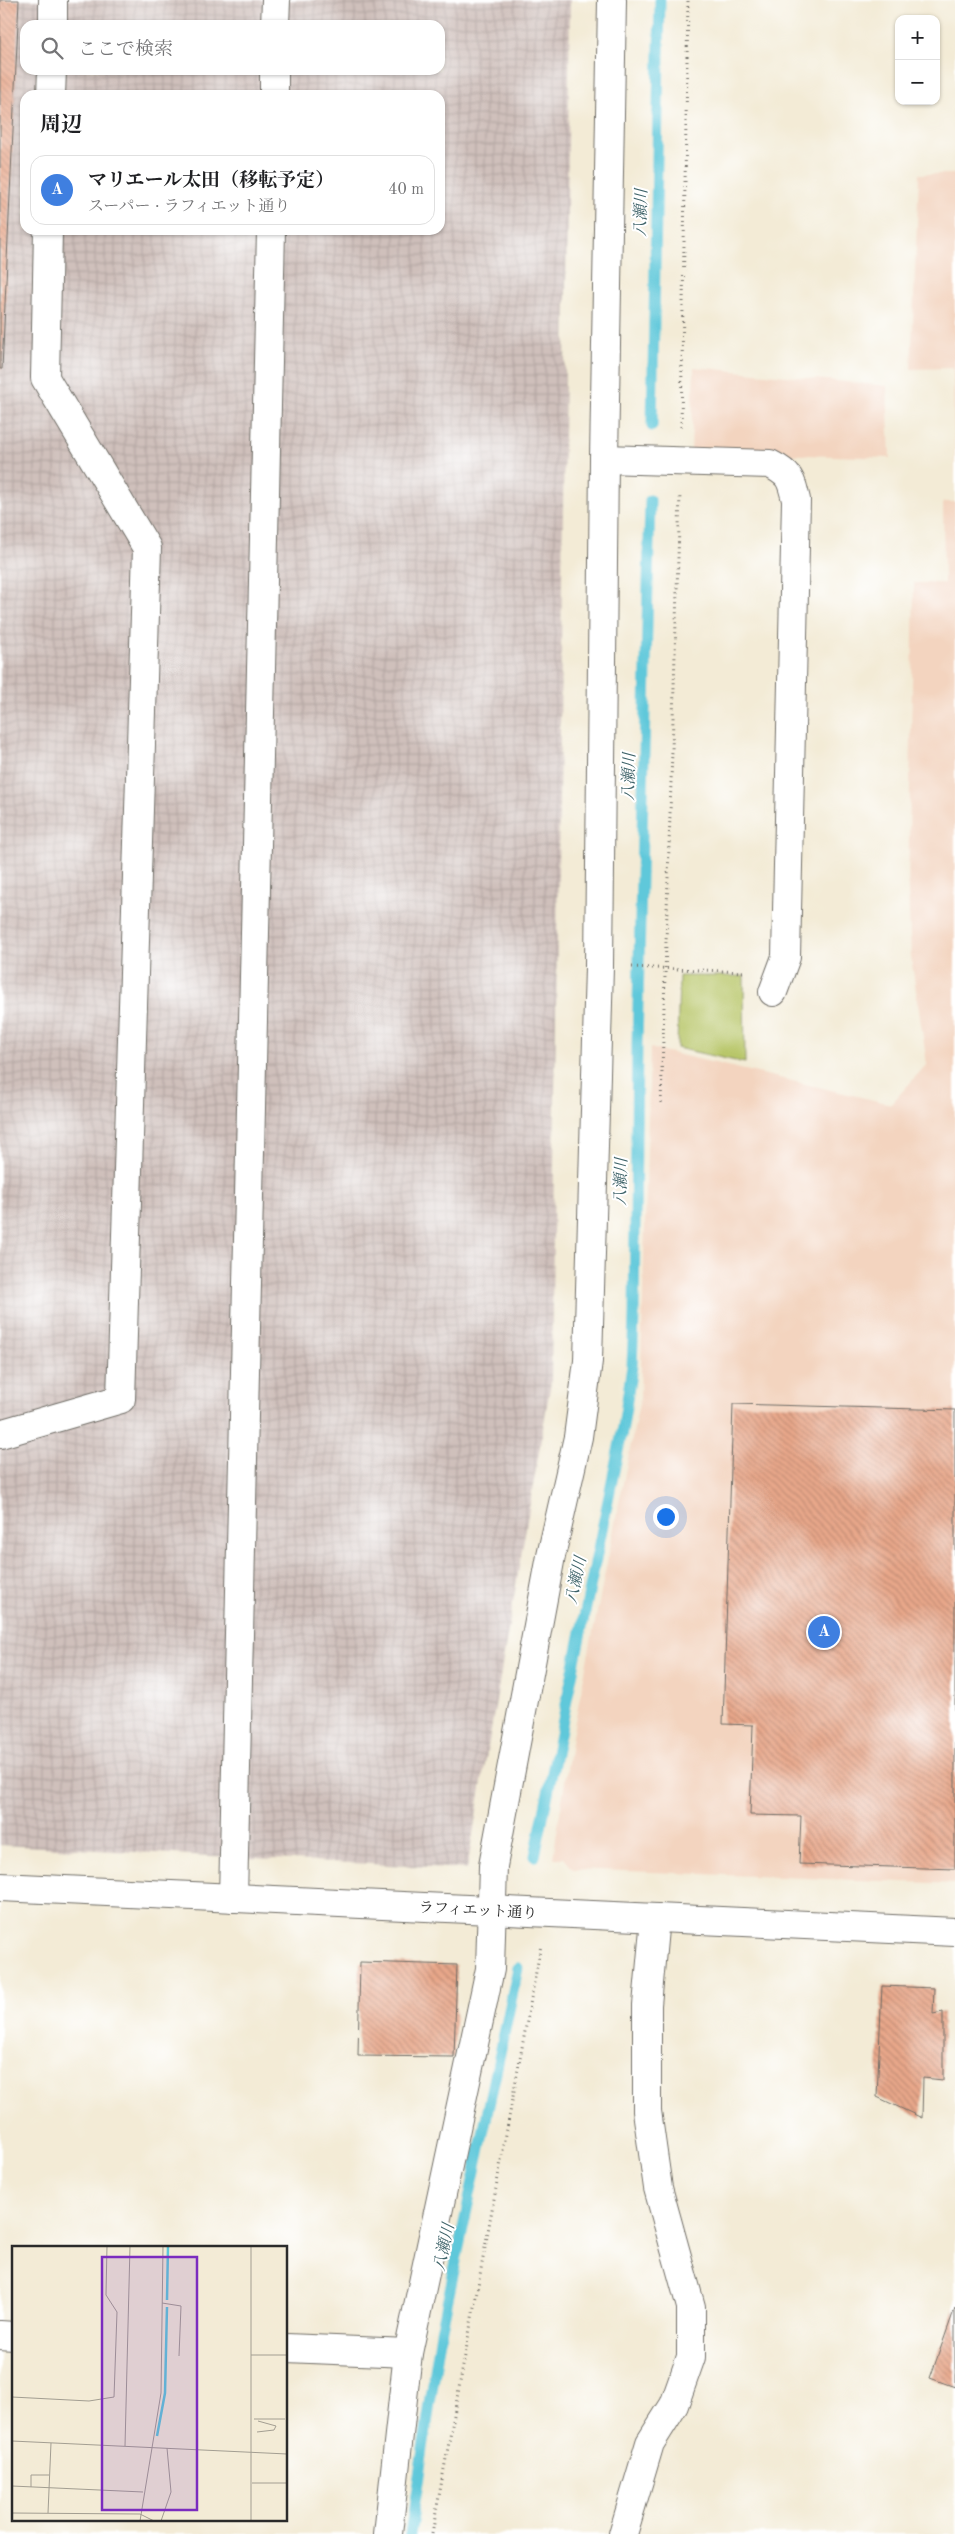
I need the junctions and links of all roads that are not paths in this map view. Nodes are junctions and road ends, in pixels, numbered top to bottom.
1 (53, 0) edge
2 (276, 0) edge
3 (612, 0) edge
4 (52, 20) edge
5 (276, 20) edge
6 (52, 75) edge
7 (274, 75) edge
8 (51, 90) edge
9 (274, 90) edge
10 (48, 235) edge
11 (271, 235) edge
12 (604, 459) junction
13 (773, 992) dead end
14 (0, 1434) edge
15 (0, 1887) edge
16 (233, 1898) junction
17 (491, 1910) junction
18 (655, 1918) junction
19 (955, 1932) edge
20 (288, 2348) edge
21 (408, 2353) junction
22 (388, 2534) edge
23 (623, 2534) edge

1 - 4 street
2 - 5 street
3 - 12 street
6 - 8 street
7 - 9 street
10 - 14 street
11 - 16 street
12 - 13 street
12 - 17 street
15 - 16 street, ラフィエット通り
16 - 17 street, ラフィエット通り
17 - 18 street, ラフィエット通り
17 - 21 street
18 - 19 street, ラフィエット通り
18 - 23 street
20 - 21 street
21 - 22 street

